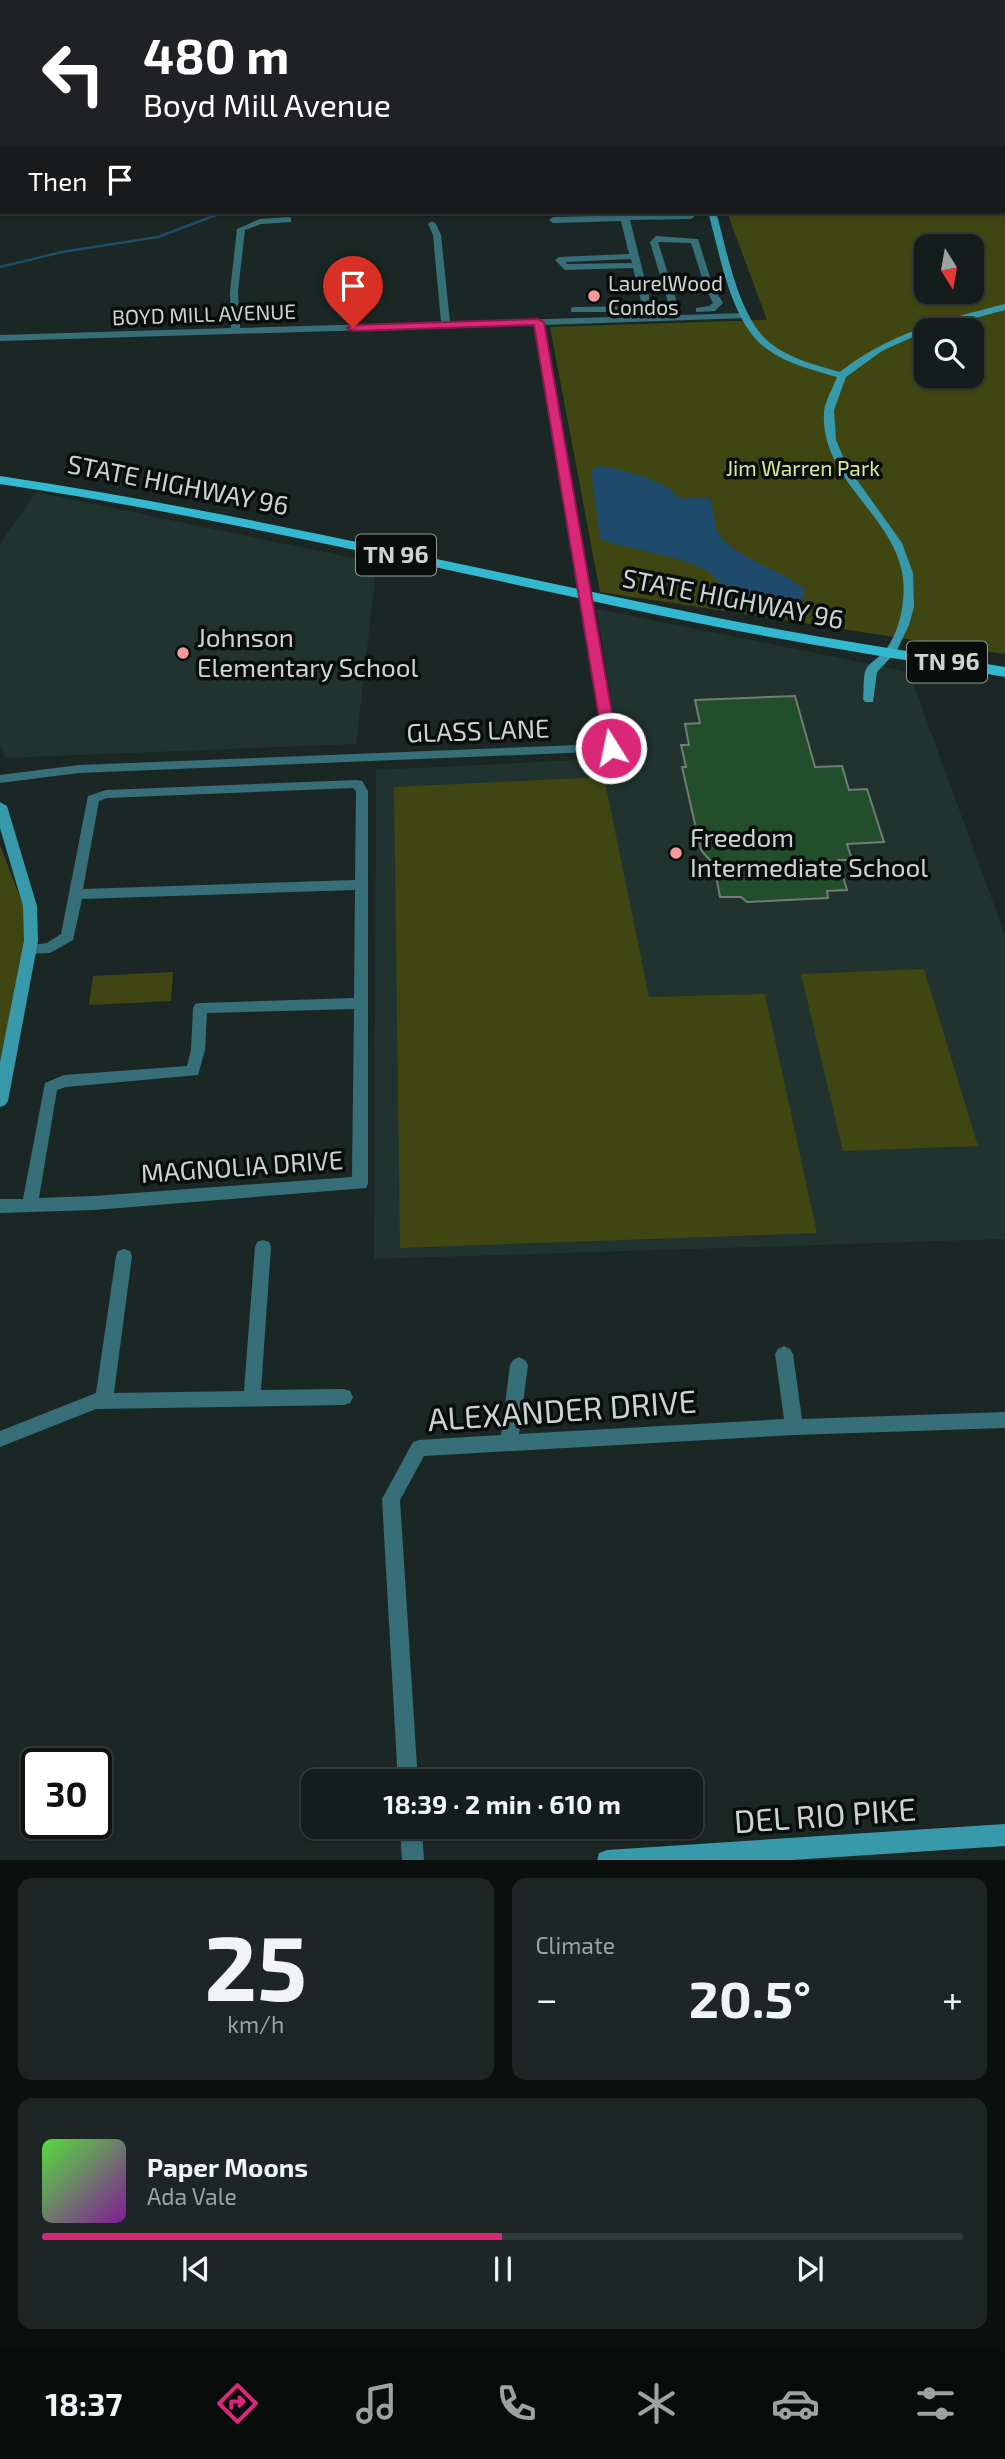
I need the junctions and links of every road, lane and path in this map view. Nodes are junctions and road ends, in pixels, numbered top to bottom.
1 (690, 214) edge
2 (713, 214) edge
3 (586, 215) edge
4 (625, 218) junction
5 (288, 220) dead end
6 (553, 220) dead end
7 (432, 224) dead end
8 (635, 261) junction
9 (1005, 307) edge
10 (574, 310) dead end
11 (648, 314) junction
12 (676, 314) junction
13 (745, 316) junction
14 (538, 322) junction
15 (446, 325) junction
16 (236, 331) junction
17 (0, 338) edge
18 (842, 376) junction
19 (0, 480) edge
20 (584, 596) junction
21 (889, 653) junction
22 (1005, 672) edge
23 (869, 699) dead end
24 (0, 779) edge
25 (0, 806) edge
26 (360, 885) junction
27 (78, 894) junction
28 (30, 950) junction
29 (359, 1003) junction
30 (0, 1101) edge
31 (30, 1204) junction
32 (0, 1206) edge
33 (263, 1247) dead end
34 (124, 1256) dead end
35 (784, 1354) dead end
36 (519, 1365) dead end
37 (344, 1397) dead end
38 (252, 1398) junction
39 (104, 1400) junction
40 (1005, 1420) edge
41 (794, 1427) junction
42 (0, 1439) edge
43 (509, 1441) junction
44 (407, 1769) edge
45 (1005, 1835) edge
46 (412, 1839) edge
47 (414, 1860) edge
48 (607, 1860) edge

1 - 4 street
2 - 13 street
3 - 4 street
3 - 6 street
4 - 8 street
5 - 16 street
7 - 15 street
8 - 8 street
8 - 11 street
9 - 18 street
10 - 11 street
11 - 12 street, BOYD MILL AVENUE
11 - 14 street, BOYD MILL AVENUE
12 - 12 street
12 - 13 street, BOYD MILL AVENUE
13 - 18 street
14 - 15 street, BOYD MILL AVENUE
14 - 20 street, GLASS LANE
15 - 16 street, BOYD MILL AVENUE
16 - 17 street, BOYD MILL AVENUE
18 - 21 street
19 - 20 main road, STATE HIGHWAY 96 / TN 96
20 - 21 main road, STATE HIGHWAY 96 / TN 96
20 - 24 street, GLASS LANE
21 - 22 main road, STATE HIGHWAY 96 / TN 96
21 - 23 street
25 - 28 street
26 - 27 street
26 - 27 street, MAGNOLIA DRIVE
26 - 29 street, MAGNOLIA DRIVE
27 - 28 street, MAGNOLIA DRIVE
28 - 30 street
29 - 31 street
29 - 31 street, MAGNOLIA DRIVE
31 - 32 street, MAGNOLIA DRIVE
33 - 38 street
34 - 39 street
35 - 41 street
36 - 43 street
37 - 38 street
38 - 39 street
39 - 42 street
40 - 41 street, ALEXANDER DRIVE
41 - 43 street, ALEXANDER DRIVE
43 - 44 street, ALEXANDER DRIVE
45 - 48 street, DEL RIO PIKE
46 - 47 street

